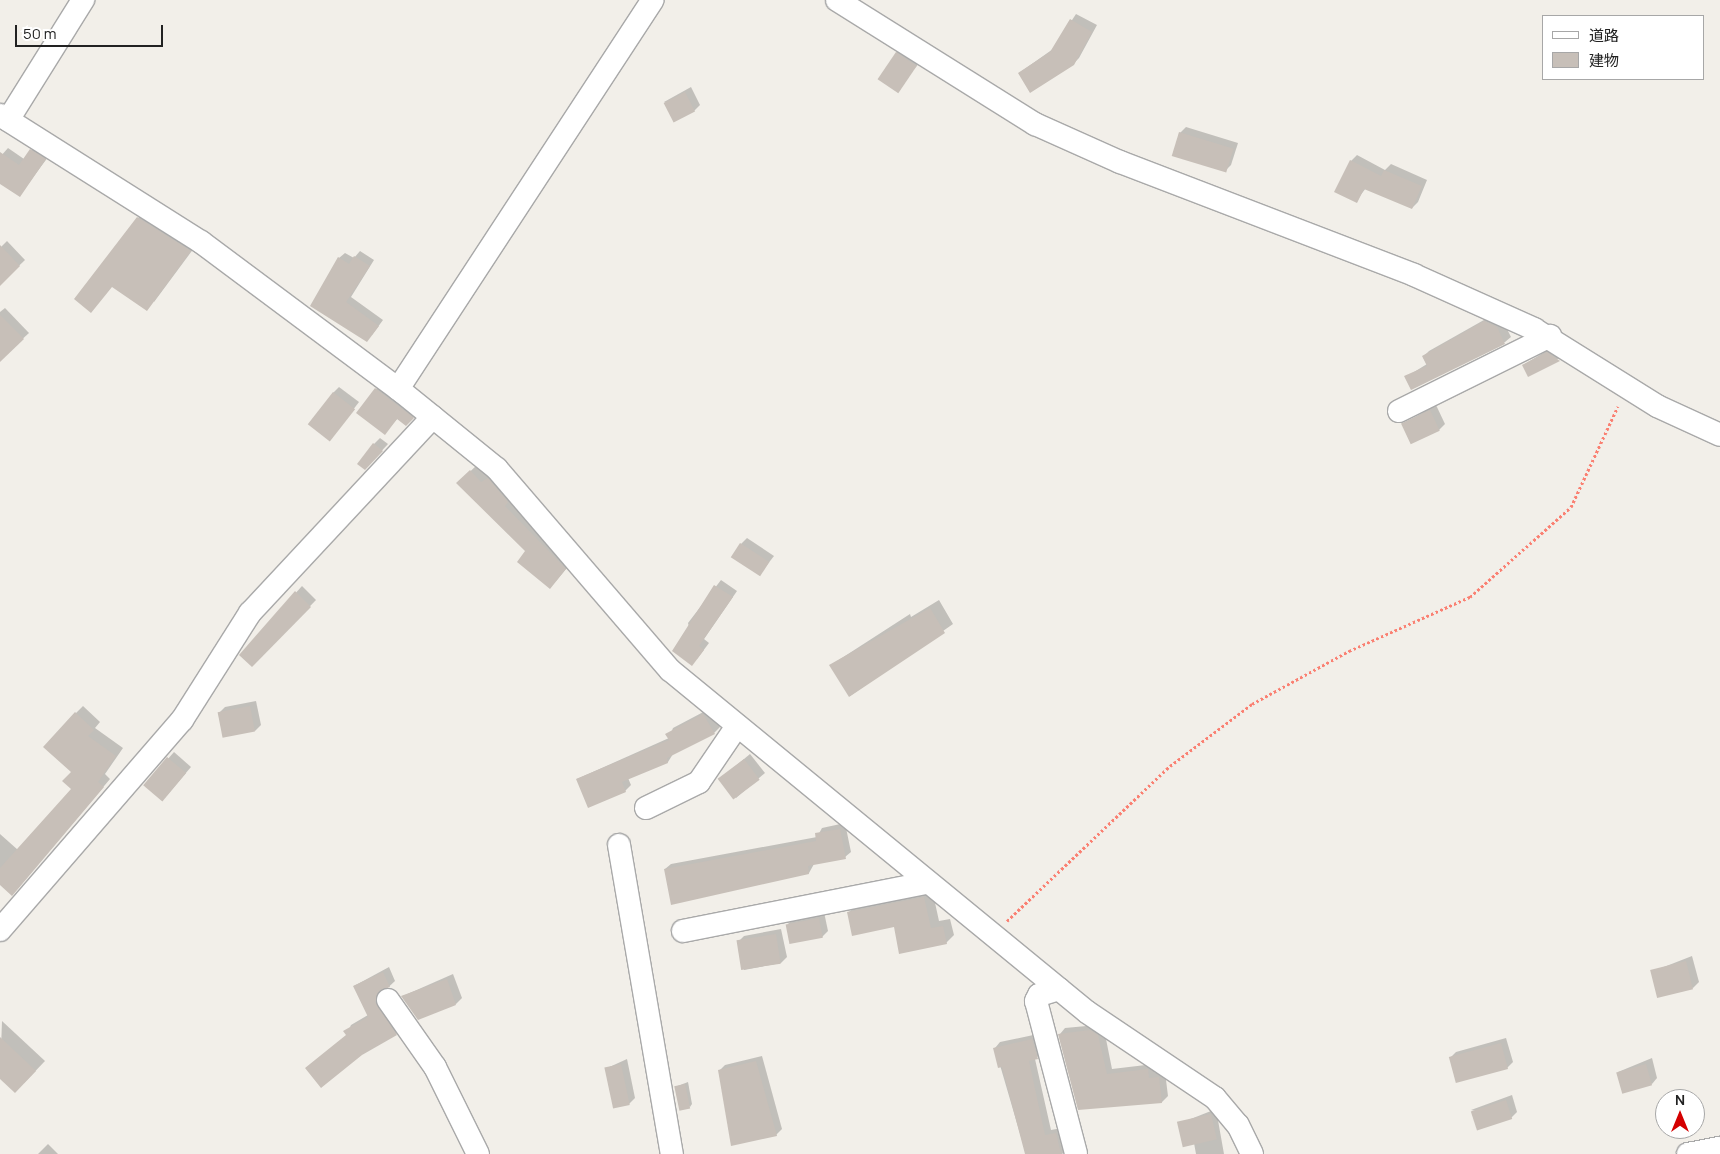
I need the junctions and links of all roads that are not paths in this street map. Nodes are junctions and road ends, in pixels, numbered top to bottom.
1 (83, 0) edge
2 (653, 0) edge
3 (837, 0) edge
4 (4, 118) edge
5 (1550, 336) junction
6 (398, 389) junction
7 (1399, 411) dead end
8 (432, 417) junction
9 (1720, 435) edge
10 (737, 726) junction
11 (646, 808) dead end
12 (619, 845) dead end
13 (926, 883) junction
14 (0, 930) edge
15 (682, 931) dead end
16 (1059, 989) junction
17 (388, 1000) dead end
18 (1720, 1148) edge
19 (478, 1154) edge
20 (672, 1154) edge
21 (1076, 1154) edge
22 (1252, 1154) edge
23 (1688, 1154) edge

1 - 4 street
2 - 6 street
3 - 5 street
4 - 6 street
5 - 7 street
5 - 9 street
6 - 8 street
8 - 10 street
8 - 14 street
10 - 11 street
10 - 13 street
12 - 20 street
13 - 15 street
13 - 16 street
16 - 21 street
16 - 22 street
17 - 19 street
18 - 23 street

